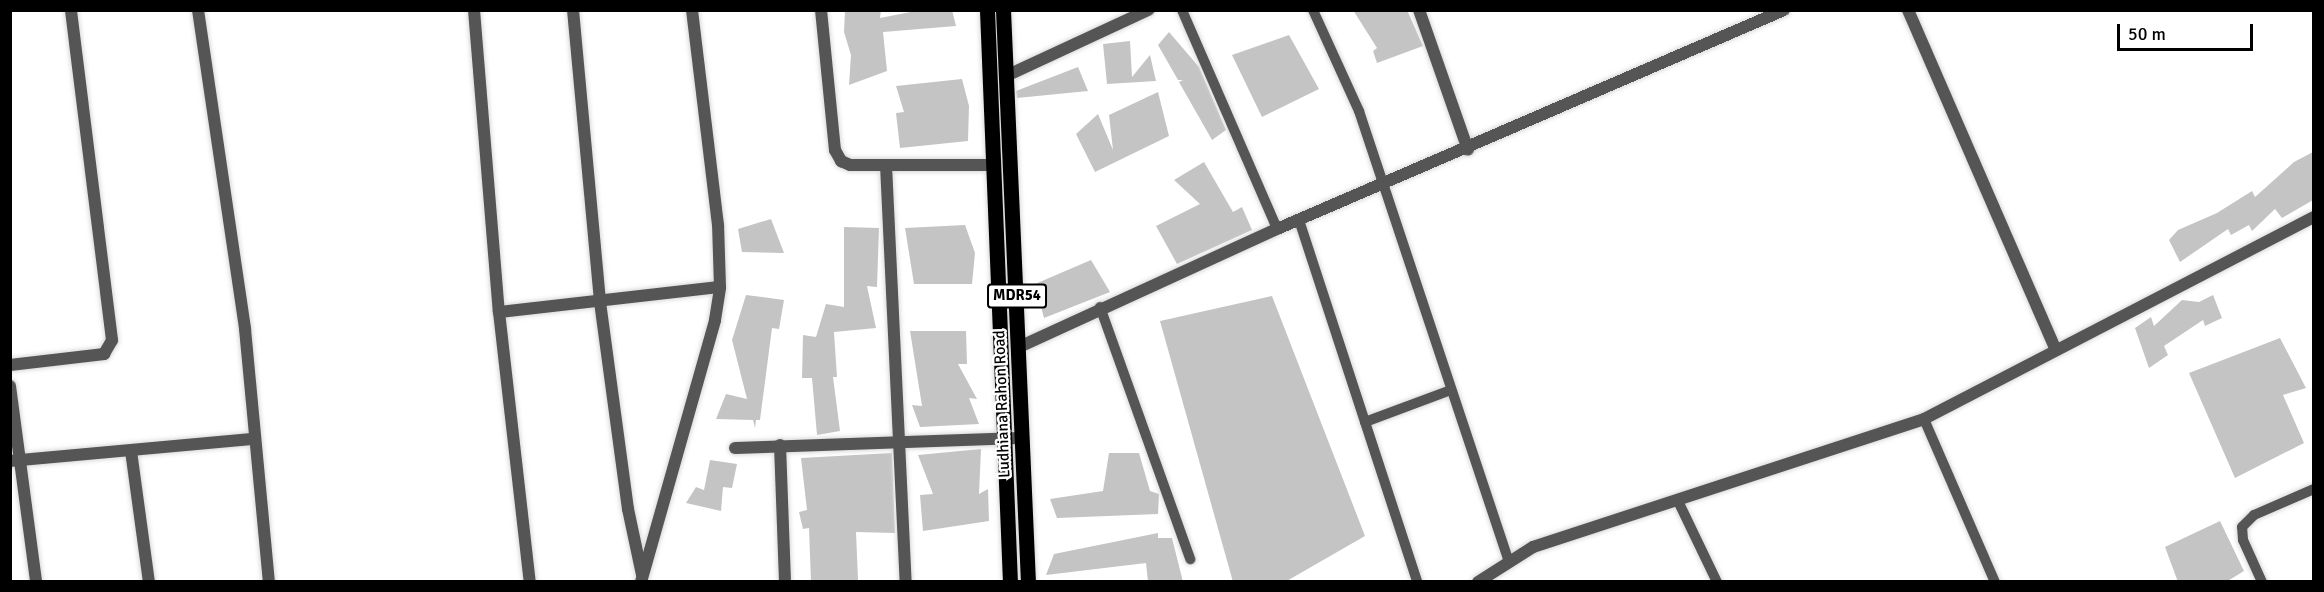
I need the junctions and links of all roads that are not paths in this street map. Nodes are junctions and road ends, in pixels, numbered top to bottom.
1 (70, 10) edge
2 (198, 10) edge
3 (474, 10) edge
4 (573, 10) edge
5 (692, 10) edge
6 (821, 10) edge
7 (987, 10) edge
8 (1003, 10) edge
9 (1148, 10) edge
10 (1182, 10) edge
11 (1313, 10) edge
12 (1419, 10) edge
13 (1784, 10) edge
14 (1908, 10) edge
15 (1006, 76) junction
16 (1468, 150) junction
17 (886, 165) junction
18 (992, 165) junction
19 (1381, 184) junction
20 (2313, 217) edge
21 (1299, 220) junction
22 (1276, 229) junction
23 (720, 287) junction
24 (600, 302) junction
25 (1100, 307) junction
26 (499, 312) junction
27 (1019, 347) junction
28 (2055, 348) junction
29 (10, 365) edge
30 (10, 386) edge
31 (1451, 390) junction
32 (1924, 419) junction
33 (1365, 422) junction
34 (1004, 438) junction
35 (1020, 438) junction
36 (254, 439) junction
37 (901, 442) junction
38 (780, 445) junction
39 (735, 448) dead end
40 (131, 451) junction
41 (16, 460) edge
42 (2313, 489) edge
43 (1678, 501) junction
44 (1190, 559) dead end
45 (1509, 562) junction
46 (1497, 576) edge
47 (642, 579) edge
48 (36, 582) edge
49 (149, 582) edge
50 (268, 582) edge
51 (530, 582) edge
52 (785, 582) edge
53 (906, 582) edge
54 (1010, 582) edge
55 (1028, 582) edge
56 (1417, 582) edge
57 (1478, 582) edge
58 (1717, 582) edge
59 (1995, 582) edge
60 (2262, 582) edge

1 - 29 street
2 - 36 street
3 - 26 street
4 - 24 street
5 - 23 street
6 - 17 street
7 - 18 main road, Ludhiana Rahon Road / MDR54
8 - 15 main road, Ludhiana Rahon Road / MDR54
9 - 15 street
10 - 22 lane
11 - 19 lane
12 - 16 street
13 - 16 street
14 - 28 street
15 - 27 main road, Ludhiana Rahon Road / MDR54
16 - 19 street
17 - 18 street
17 - 37 street
18 - 34 main road, Ludhiana Rahon Road / MDR54
19 - 21 street
19 - 31 lane
20 - 28 street
21 - 22 street
21 - 33 lane
22 - 25 street
23 - 24 street
23 - 47 street
24 - 26 street
24 - 47 street
25 - 27 street
25 - 44 lane
26 - 51 street
27 - 35 main road, Ludhiana Rahon Road / MDR54
28 - 32 street
30 - 41 street
31 - 33 lane
31 - 45 lane
32 - 43 street
32 - 59 lane
33 - 56 lane
34 - 35 street
34 - 37 street
34 - 54 main road, Ludhiana Rahon Road / MDR54
35 - 55 main road, Ludhiana Rahon Road / MDR54
36 - 40 street
36 - 50 street
37 - 38 street
37 - 53 street
38 - 39 street
38 - 52 street
40 - 41 street
40 - 49 street
41 - 48 street
42 - 60 lane
43 - 45 street
43 - 58 lane
45 - 46 street
46 - 57 street

